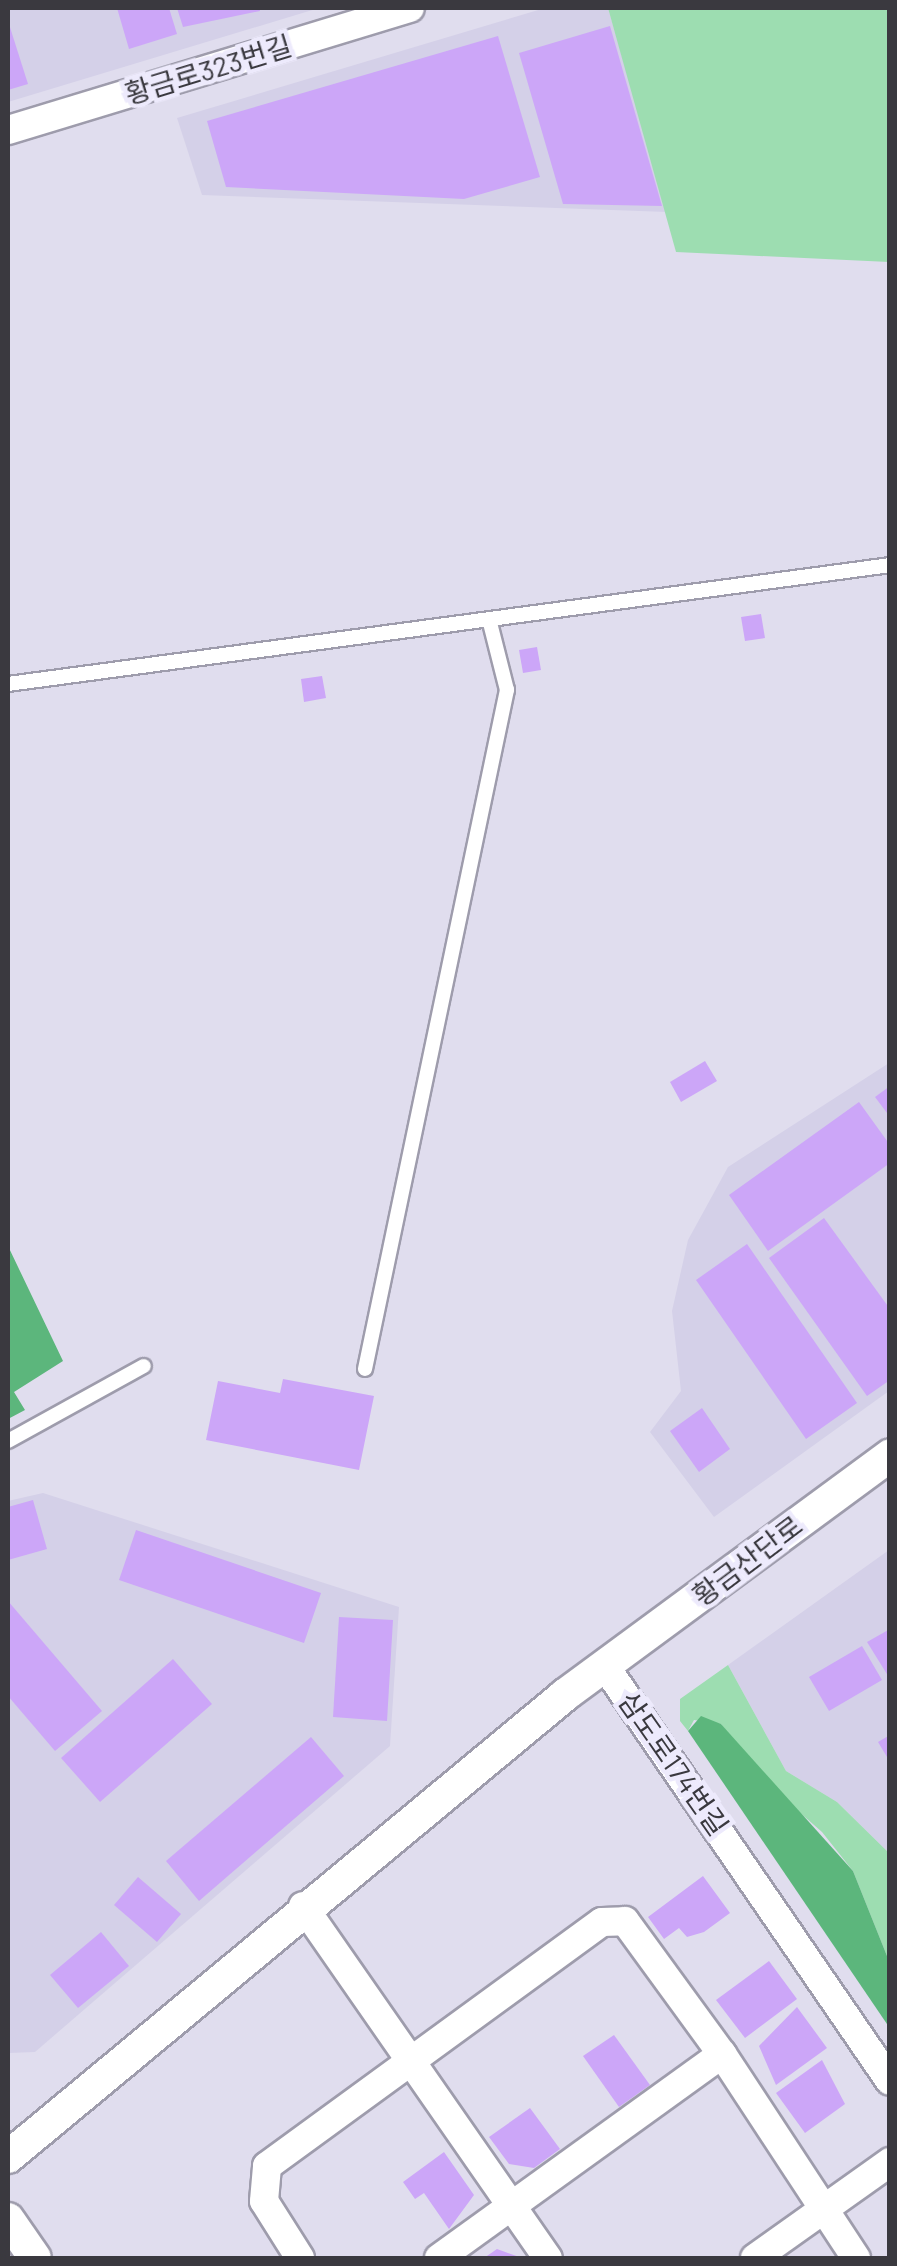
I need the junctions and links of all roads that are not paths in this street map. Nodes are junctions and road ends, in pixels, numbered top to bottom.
1 (410, 8) edge
2 (8, 130) edge
3 (890, 566) edge
4 (489, 619) junction
5 (8, 684) edge
6 (144, 1366) dead end
7 (365, 1369) dead end
8 (8, 1441) edge
9 (890, 1455) edge
10 (606, 1666) junction
11 (303, 1906) junction
12 (722, 2054) junction
13 (412, 2060) junction
14 (890, 2082) edge
15 (8, 2157) edge
16 (890, 2162) edge
17 (511, 2206) junction
18 (824, 2208) junction
19 (8, 2220) edge
20 (35, 2258) edge
21 (300, 2258) edge
22 (439, 2258) edge
23 (548, 2258) edge
24 (755, 2258) edge
25 (856, 2258) edge

1 - 2 street, 황금로323번길
3 - 4 lane
4 - 5 lane
4 - 7 lane
6 - 8 lane
9 - 10 street, 황금산단로
10 - 11 street, 삼도로174번길
10 - 14 street, 삼도로174번길
11 - 13 street
11 - 15 street, 삼도로174번길
12 - 13 street
12 - 17 street
12 - 18 street
13 - 17 street
13 - 21 street
16 - 18 street
17 - 22 street
17 - 23 street
18 - 24 street
18 - 25 street
19 - 20 street

